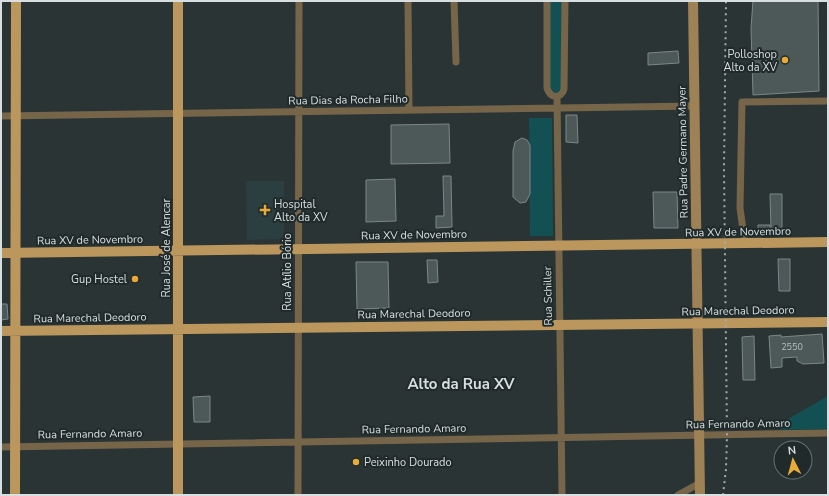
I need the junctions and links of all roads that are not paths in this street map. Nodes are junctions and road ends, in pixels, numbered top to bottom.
1 (16, 1) edge
2 (178, 1) edge
3 (299, 1) edge
4 (408, 1) edge
5 (454, 1) edge
6 (547, 1) edge
7 (565, 1) edge
8 (693, 1) edge
9 (456, 62) dead end
10 (557, 97) junction
11 (828, 101) edge
12 (695, 106) junction
13 (557, 108) junction
14 (409, 110) junction
15 (299, 112) junction
16 (178, 113) junction
17 (1, 116) edge
18 (16, 116) junction
19 (828, 242) edge
20 (697, 244) junction
21 (745, 244) junction
22 (559, 246) junction
23 (298, 249) junction
24 (178, 251) junction
25 (1, 253) edge
26 (16, 253) junction
27 (828, 322) edge
28 (560, 324) junction
29 (698, 324) junction
30 (178, 328) junction
31 (298, 328) junction
32 (1, 331) edge
33 (16, 331) junction
34 (828, 433) edge
35 (699, 435) junction
36 (561, 437) junction
37 (298, 442) junction
38 (178, 444) junction
39 (15, 446) junction
40 (1, 447) edge
41 (700, 483) junction
42 (15, 495) edge
43 (178, 495) edge
44 (298, 495) edge
45 (562, 495) edge
46 (678, 495) edge
47 (700, 495) edge

1 - 18 main road
2 - 16 main road, Rua José de Alencar
3 - 15 street, Rua Atílio Bório
4 - 14 street
5 - 9 street
6 - 10 street
7 - 10 street, Rua Schiller
8 - 12 street, Rua Padre Germano Mayer
10 - 13 street, Rua Schiller
11 - 21 street
12 - 13 street, Rua Dias da Rocha Filho
12 - 20 street, Rua Padre Germano Mayer
13 - 14 street, Rua Dias da Rocha Filho
13 - 22 street, Rua Schiller
14 - 15 street, Rua Dias da Rocha Filho
15 - 16 street, Rua Dias da Rocha Filho
15 - 23 street, Rua Atílio Bório
16 - 18 street, Rua Dias da Rocha Filho
16 - 24 main road, Rua José de Alencar
17 - 18 street, Rua Dias da Rocha Filho
18 - 26 main road
19 - 21 main road, Rua XV de Novembro
20 - 21 main road, Rua XV de Novembro
20 - 22 main road, Rua XV de Novembro
20 - 29 street, Rua Padre Germano Mayer
22 - 23 main road, Rua XV de Novembro
22 - 28 street, Rua Schiller
23 - 24 main road, Rua XV de Novembro
23 - 31 street, Rua Atílio Bório
24 - 26 main road, Rua XV de Novembro
24 - 30 main road, Rua José de Alencar
25 - 26 main road, Rua XV de Novembro
26 - 33 main road
27 - 29 main road, Rua Marechal Deodoro
28 - 29 main road, Rua Marechal Deodoro
28 - 31 main road, Rua Marechal Deodoro
28 - 36 street, Rua Schiller
29 - 35 street, Rua Padre Germano Mayer
30 - 31 main road, Rua Marechal Deodoro
30 - 33 main road, Rua Marechal Deodoro
30 - 38 main road, Rua José de Alencar
31 - 37 street, Rua Atílio Bório
32 - 33 main road, Rua Marechal Deodoro
33 - 39 main road
34 - 35 street, Rua Fernando Amaro
35 - 36 street, Rua Fernando Amaro
35 - 41 street, Rua Padre Germano Mayer
36 - 37 street, Rua Fernando Amaro
36 - 45 street, Rua Schiller
37 - 38 street, Rua Fernando Amaro
37 - 44 street, Rua Atílio Bório
38 - 39 street, Rua Fernando Amaro
38 - 43 main road, Rua José de Alencar
39 - 40 street, Rua Fernando Amaro
39 - 42 main road
41 - 46 street
41 - 47 street, Rua Padre Germano Mayer

